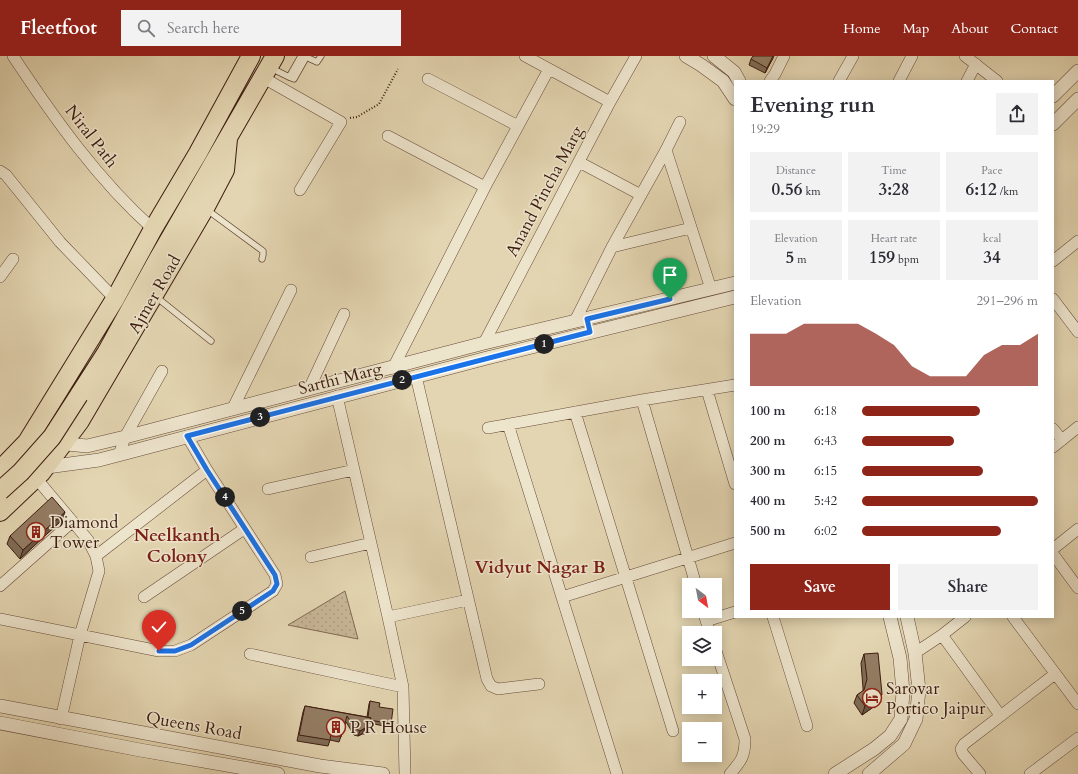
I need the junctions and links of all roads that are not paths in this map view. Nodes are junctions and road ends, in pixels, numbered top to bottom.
1 (13, 56) edge
2 (251, 56) edge
3 (305, 56) edge
4 (321, 56) edge
5 (525, 56) edge
6 (636, 56) edge
7 (686, 56) edge
8 (714, 56) edge
9 (784, 56) edge
10 (853, 56) edge
11 (912, 56) edge
12 (965, 56) edge
13 (976, 64) junction
14 (272, 68) edge
15 (549, 69) junction
16 (1078, 71) edge
17 (428, 79) dead end
18 (738, 80) edge
19 (771, 80) edge
20 (840, 80) edge
21 (900, 80) edge
22 (968, 80) edge
23 (996, 80) edge
24 (1054, 95) edge
25 (734, 98) edge
26 (1078, 99) edge
27 (610, 102) junction
28 (680, 122) dead end
29 (1054, 123) edge
30 (518, 126) junction
31 (388, 136) dead end
32 (228, 139) junction
33 (666, 150) junction
34 (579, 162) junction
35 (0, 171) edge
36 (485, 187) junction
37 (300, 190) dead end
38 (641, 195) junction
39 (204, 208) junction
40 (691, 228) junction
41 (154, 229) junction
42 (1078, 241) edge
43 (612, 247) junction
44 (13, 259) dead end
45 (262, 259) dead end
46 (1054, 260) edge
47 (0, 277) edge
48 (734, 283) edge
49 (711, 289) junction
50 (291, 290) dead end
51 (153, 295) junction
52 (734, 297) edge
53 (115, 299) junction
54 (1054, 302) edge
55 (344, 314) dead end
56 (581, 320) junction
57 (590, 332) junction
58 (1078, 332) edge
59 (211, 341) dead end
60 (484, 343) junction
61 (487, 358) junction
62 (393, 368) junction
63 (162, 371) dead end
64 (416, 376) junction
65 (397, 381) junction
66 (734, 385) edge
67 (309, 390) junction
68 (707, 390) junction
69 (337, 396) junction
70 (642, 400) junction
71 (233, 408) junction
72 (575, 412) junction
73 (508, 424) junction
74 (1078, 427) edge
75 (488, 428) dead end
76 (1054, 430) edge
77 (187, 436) junction
78 (125, 437) junction
79 (1062, 440) junction
80 (27, 442) junction
81 (64, 444) junction
82 (1054, 446) edge
83 (119, 455) junction
84 (3, 467) edge
85 (207, 470) junction
86 (354, 470) junction
87 (41, 472) junction
88 (734, 481) edge
89 (268, 489) dead end
90 (0, 491) edge
91 (0, 512) edge
92 (72, 522) junction
93 (244, 529) junction
94 (1078, 529) edge
95 (371, 543) junction
96 (734, 543) edge
97 (1054, 547) edge
98 (1054, 555) edge
99 (96, 556) junction
100 (312, 556) dead end
101 (688, 558) junction
102 (626, 578) junction
103 (694, 578) edge
104 (0, 586) edge
105 (1078, 588) edge
106 (144, 597) dead end
107 (562, 597) junction
108 (468, 600) junction
109 (734, 612) edge
110 (722, 614) edge
111 (388, 617) junction
112 (773, 618) edge
113 (890, 618) edge
114 (907, 618) edge
115 (965, 618) edge
116 (1014, 618) edge
117 (0, 619) edge
118 (80, 635) junction
119 (942, 635) junction
120 (915, 653) junction
121 (250, 654) dead end
122 (721, 666) edge
123 (1055, 674) junction
124 (539, 684) dead end
125 (403, 687) junction
126 (1078, 704) edge
127 (0, 706) edge
128 (1000, 715) junction
129 (61, 719) junction
130 (0, 723) edge
131 (807, 726) dead end
132 (673, 731) dead end
133 (1078, 738) edge
134 (278, 774) edge
135 (383, 774) edge
136 (405, 774) edge
137 (617, 774) edge
138 (730, 774) edge
139 (835, 774) edge
140 (869, 774) edge
141 (980, 774) edge
142 (1030, 774) edge

1 - 41 street, Niral Path
2 - 41 highway, Ajmer Road
3 - 4 lane
3 - 14 lane
5 - 15 street
6 - 27 street, Anand Pincha Marg
7 - 25 street
8 - 18 street
9 - 19 street
10 - 20 street
11 - 21 street
12 - 13 street
13 - 22 street
13 - 23 street
14 - 32 highway, Ajmer Road
14 - 37 street
15 - 27 street
15 - 30 street
16 - 24 street
17 - 30 street
26 - 29 street
27 - 34 street, Anand Pincha Marg
28 - 33 street
30 - 36 street
31 - 36 street
32 - 39 highway, Ajmer Road
32 - 90 highway, bridge
33 - 38 street
33 - 40 street
34 - 38 street
34 - 60 street, Anand Pincha Marg
35 - 53 street
36 - 62 street
38 - 43 street
39 - 45 lane
39 - 51 highway, Ajmer Road
40 - 43 street
40 - 49 street
41 - 53 highway, Ajmer Road
42 - 46 street
43 - 56 street
44 - 47 street
48 - 49 street
49 - 56 street
50 - 71 street
51 - 59 lane
51 - 81 highway, Ajmer Road
52 - 57 street, Sarthi Marg
53 - 80 highway, Ajmer Road
54 - 58 street
55 - 67 street
56 - 57 street
56 - 60 street
57 - 61 street, Sarthi Marg
60 - 61 street
60 - 62 street
61 - 64 street, Sarthi Marg
62 - 65 street
62 - 67 street
63 - 78 street
64 - 65 street, Sarthi Marg
64 - 108 street
65 - 69 street, Sarthi Marg
66 - 68 street
67 - 71 street
68 - 70 street
68 - 88 street
69 - 77 street, Sarthi Marg
69 - 86 street
70 - 72 street
70 - 101 street
71 - 78 street
72 - 73 street
72 - 102 street
73 - 75 street
73 - 107 street
74 - 79 street
76 - 79 street
77 - 83 street, Sarthi Marg
77 - 85 street
78 - 81 street
78 - 83 street
79 - 82 street
80 - 81 street
80 - 84 highway, Ajmer Road
81 - 87 highway, Ajmer Road
83 - 87 street, Sarthi Marg
84 - 87 street, Sarthi Marg
85 - 93 street
85 - 99 street
86 - 89 street
86 - 95 street
87 - 91 highway, Ajmer Road
87 - 92 street
92 - 99 street
92 - 104 street
93 - 106 street
93 - 118 street
94 - 97 street
95 - 100 street
95 - 111 street
96 - 101 street
98 - 105 street
99 - 118 street
101 - 102 street
101 - 103 street
102 - 107 street
102 - 132 street
107 - 137 street
108 - 111 street
108 - 124 street
109 - 110 street
111 - 125 street
112 - 131 street
113 - 139 street
114 - 120 street
115 - 119 street
116 - 123 street
117 - 118 street
118 - 129 street
119 - 120 street
119 - 128 street
120 - 140 street
121 - 125 street
122 - 138 street
123 - 126 street
123 - 128 street
125 - 136 street
127 - 129 street, Queens Road
128 - 141 street
129 - 135 street, Queens Road
130 - 134 street, Queens Road
133 - 142 street

